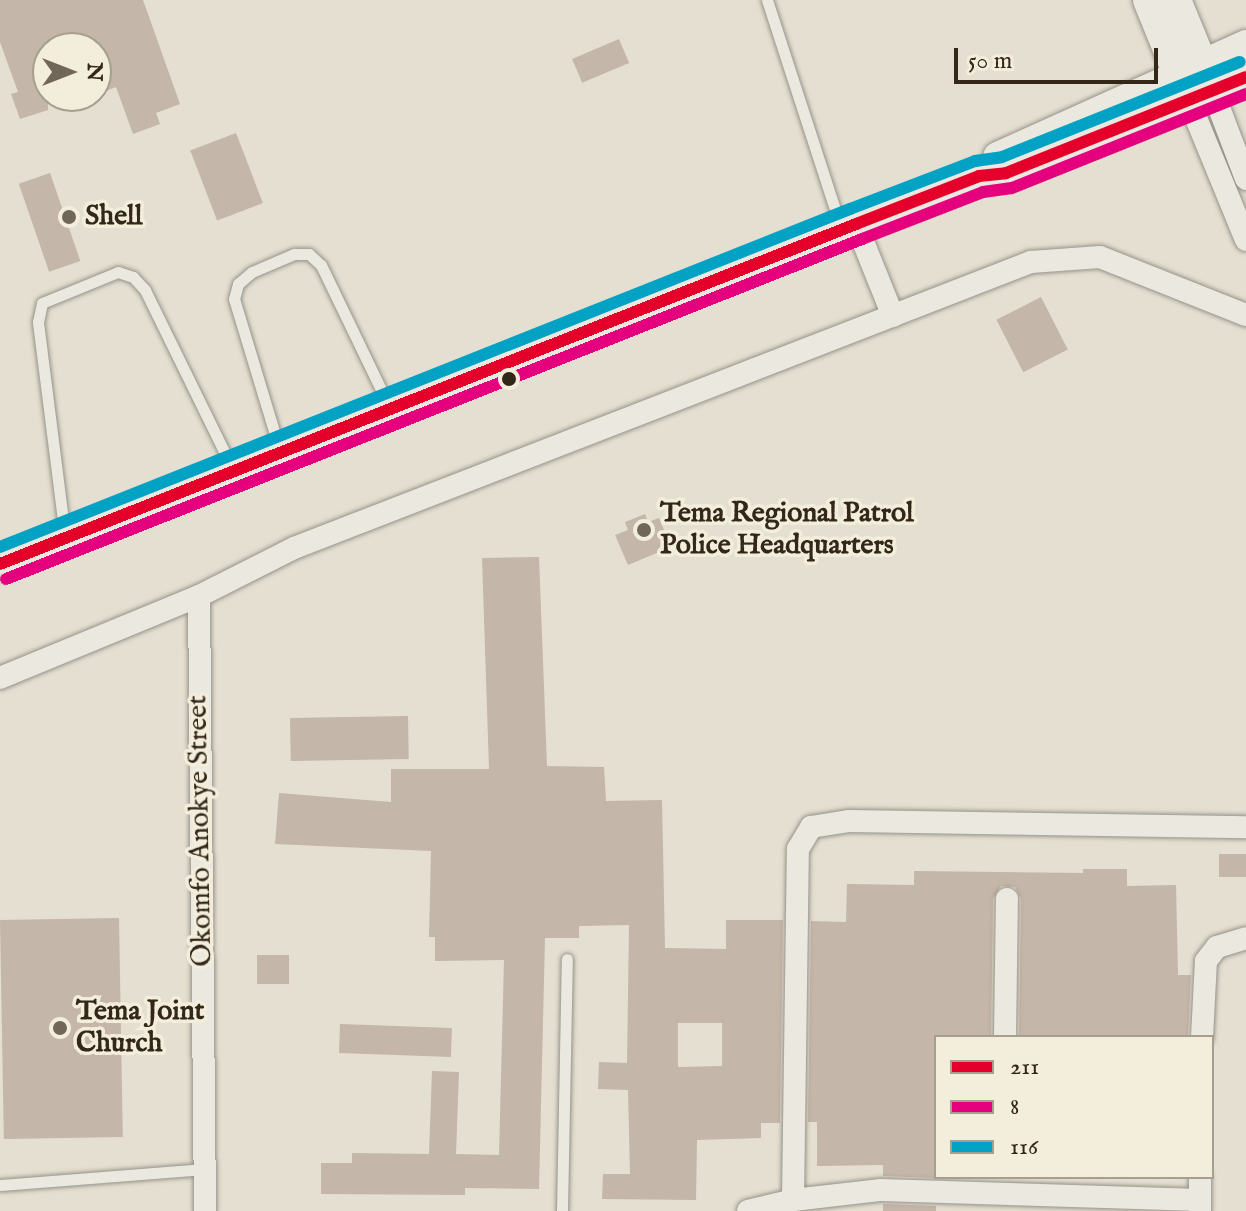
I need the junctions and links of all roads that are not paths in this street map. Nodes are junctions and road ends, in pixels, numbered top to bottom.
1 (767, 0) edge
2 (1148, 0) edge
3 (1176, 0) edge
4 (1246, 45) edge
5 (1190, 67) junction
6 (1246, 77) edge
7 (1201, 96) junction
8 (979, 176) junction
9 (1246, 179) edge
10 (849, 227) junction
11 (1246, 240) edge
12 (1246, 315) edge
13 (893, 316) junction
14 (389, 408) junction
15 (281, 452) junction
16 (233, 470) junction
17 (65, 538) junction
18 (0, 564) edge
19 (199, 596) junction
20 (0, 678) edge
21 (1246, 827) edge
22 (1007, 899) dead end
23 (1246, 938) edge
24 (567, 959) dead end
25 (1005, 1035) edge
26 (1202, 1035) edge
27 (205, 1169) junction
28 (0, 1185) edge
29 (1003, 1185) edge
30 (1200, 1196) edge
31 (793, 1200) junction
32 (845, 1202) edge
33 (1036, 1203) edge
34 (205, 1211) edge
35 (562, 1211) edge
36 (748, 1211) edge

1 - 10 lane
2 - 5 main road
3 - 5 main road
4 - 5 main road
5 - 7 main road
5 - 8 main road
6 - 7 main road
7 - 8 main road
7 - 9 street
7 - 11 street
8 - 10 main road
10 - 13 street
10 - 14 main road
12 - 13 street
13 - 19 street
14 - 15 main road
14 - 15 lane
15 - 16 main road
16 - 17 main road
16 - 17 lane
17 - 18 main road
19 - 20 street
19 - 27 street, Okomfo Anokye Street
21 - 31 street
22 - 25 street
23 - 26 street
24 - 35 lane
27 - 28 lane
27 - 34 street, Okomfo Anokye Street
29 - 32 street
29 - 33 street
30 - 33 street
31 - 32 street
31 - 36 street

